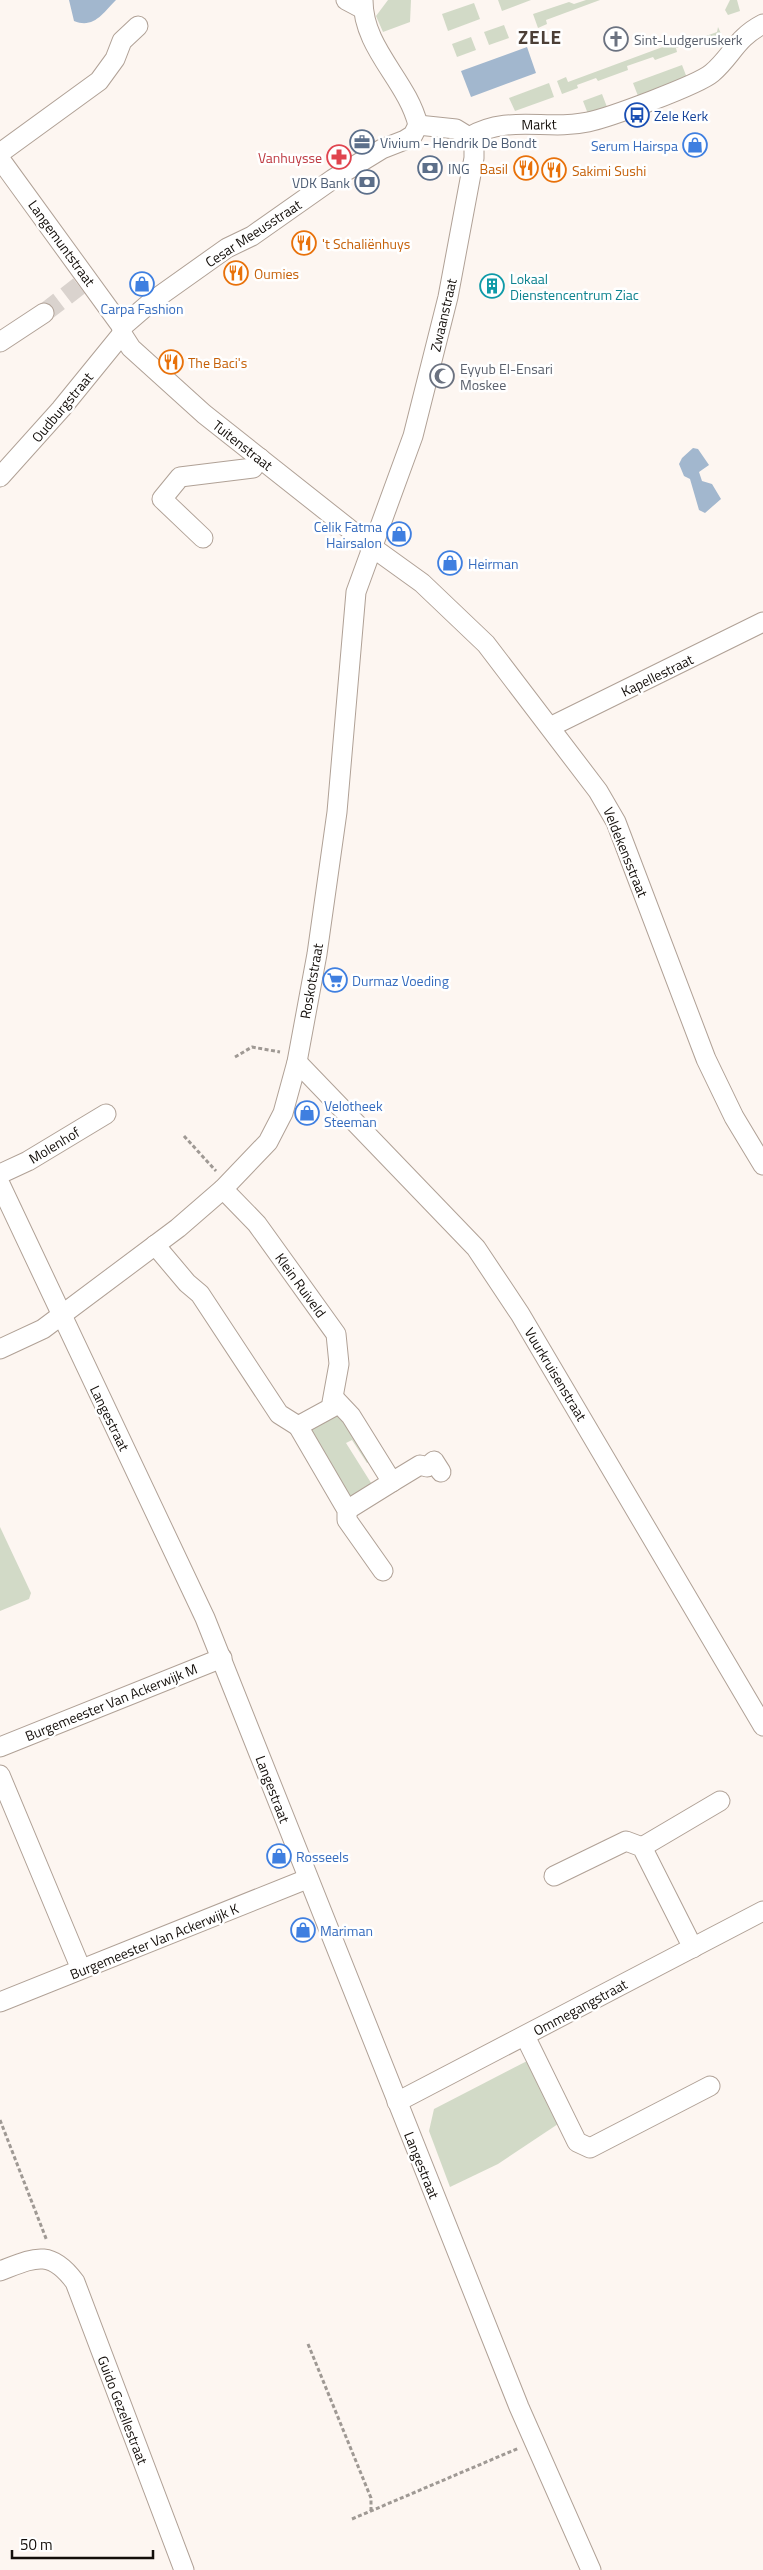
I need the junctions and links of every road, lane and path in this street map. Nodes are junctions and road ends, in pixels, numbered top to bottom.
1 (346, 0) edge
2 (363, 5) edge
3 (763, 24) edge
4 (138, 26) dead end
5 (418, 125) junction
6 (469, 136) junction
7 (0, 152) edge
8 (0, 159) edge
9 (44, 313) tunnel mouth
10 (122, 330) junction
11 (0, 342) edge
12 (260, 458) junction
13 (0, 477) edge
14 (203, 538) dead end
15 (372, 547) junction
16 (763, 622) edge
17 (550, 727) junction
18 (235, 1057) dead end
19 (297, 1059) junction
20 (106, 1114) dead end
21 (184, 1136) dead end
22 (763, 1165) edge
23 (0, 1174) edge
24 (0, 1184) edge
25 (227, 1186) junction
26 (155, 1245) junction
27 (61, 1315) junction
28 (0, 1349) edge
29 (334, 1398) junction
30 (298, 1426) junction
31 (441, 1472) dead end
32 (392, 1482) junction
33 (347, 1510) junction
34 (383, 1571) dead end
35 (222, 1658) junction
36 (763, 1726) edge
37 (0, 1746) edge
38 (0, 1775) edge
39 (720, 1801) dead end
40 (642, 1847) junction
41 (554, 1876) dead end
42 (307, 1879) junction
43 (763, 1912) edge
44 (693, 1948) junction
45 (81, 1970) junction
46 (0, 2002) edge
47 (525, 2036) junction
48 (710, 2086) dead end
49 (397, 2102) junction
50 (0, 2120) edge
51 (52, 2259) junction
52 (0, 2270) edge
53 (308, 2344) dead end
54 (535, 2441) junction
55 (371, 2511) junction
56 (352, 2519) dead end
57 (184, 2570) edge
58 (591, 2570) edge

1 - 2 street
2 - 5 street
3 - 6 street, Markt
4 - 7 street
5 - 6 street
5 - 10 street, Cesar Meeusstraat
6 - 15 street, Zwaanstraat
8 - 10 street, Langemuntstraat
9 - 11 street
10 - 12 street, Tuitenstraat
10 - 13 street, Oudburgstraat
12 - 14 street
12 - 15 street, Tuitenstraat
15 - 17 street, Veldekensstraat
15 - 19 street, Roskotstraat
16 - 17 street, Kapellestraat
17 - 22 street, Veldekensstraat
18 - 19 path
19 - 25 street, Roskotstraat
19 - 36 street, Vuurkruisenstraat
20 - 23 street, Molenhof
21 - 25 path
24 - 27 street, Langestraat
25 - 26 street, Roskotstraat
25 - 29 street, Klein Ruiveld
26 - 27 street, Roskotstraat
26 - 30 street
27 - 28 street, Roskotstraat
27 - 35 street, Langestraat
29 - 30 street
29 - 32 street
30 - 33 street
31 - 32 street
32 - 33 street
33 - 34 street
35 - 37 street, Burgemeester Van Ackerwijk M
35 - 42 street, Langestraat
38 - 45 street
39 - 40 street
40 - 41 street
40 - 44 street
42 - 45 street, Burgemeester Van Ackerwijk K
42 - 49 street, Langestraat
43 - 44 street, Ommegangstraat
44 - 47 street, Ommegangstraat
45 - 46 street, Burgemeester Van Ackerwijk K
47 - 48 street
47 - 49 street, Ommegangstraat
49 - 54 street, Langestraat
50 - 51 path
51 - 52 street
51 - 57 street, Guido Gezellestraat
53 - 55 path
54 - 55 path
54 - 58 street, Langestraat
55 - 56 path

